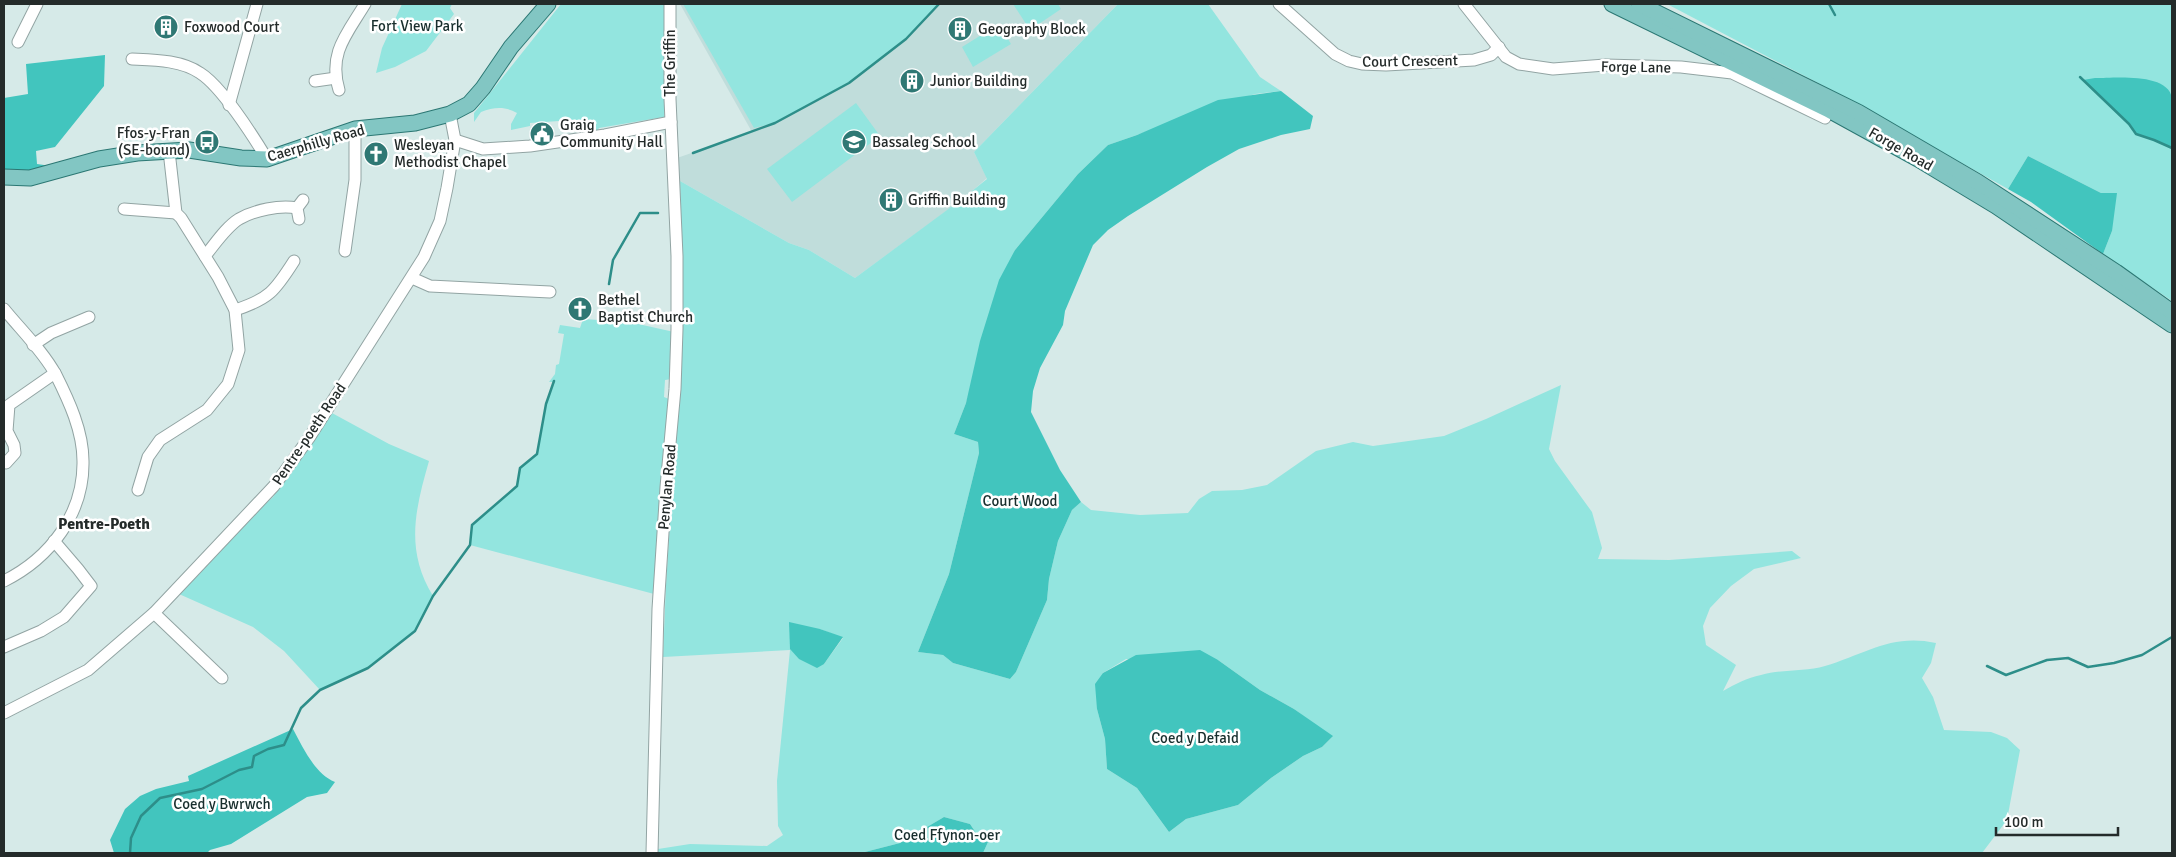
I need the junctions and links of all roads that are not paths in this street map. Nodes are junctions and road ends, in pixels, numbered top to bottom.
1 (37, 4) edge
2 (257, 4) edge
3 (365, 4) edge
4 (548, 4) edge
5 (670, 4) edge
6 (1279, 4) edge
7 (1464, 4) edge
8 (1612, 4) edge
9 (1639, 4) edge
10 (18, 42) dead end
11 (1498, 47) junction
12 (132, 59) dead end
13 (336, 78) junction
14 (315, 81) dead end
15 (339, 90) dead end
16 (229, 104) junction
17 (450, 114) junction
18 (1825, 118) dead end
19 (671, 122) junction
20 (355, 128) junction
21 (455, 140) junction
22 (169, 151) junction
23 (267, 158) junction
24 (4, 177) edge
25 (124, 208) dead end
26 (299, 209) dead end
27 (176, 213) junction
28 (345, 251) dead end
29 (205, 256) junction
30 (294, 261) dead end
31 (412, 278) junction
32 (550, 292) dead end
33 (4, 309) edge
34 (235, 310) junction
35 (2172, 312) edge
36 (89, 316) dead end
37 (2172, 325) edge
38 (33, 345) junction
39 (55, 373) junction
40 (6, 463) dead end
41 (138, 490) dead end
42 (54, 541) junction
43 (4, 581) edge
44 (154, 613) junction
45 (4, 647) edge
46 (222, 678) dead end
47 (4, 713) edge
48 (652, 853) edge

1 - 10 street
2 - 16 street
3 - 13 street
4 - 17 main road, Caerphilly Road
5 - 19 street, The Griffin
6 - 11 street, Court Crescent
7 - 11 street, Forge Lane
8 - 37 main road, Forge Road
9 - 35 main road, Forge Road
11 - 18 street, Forge Lane
12 - 16 street
13 - 14 street
13 - 15 street
16 - 23 street
17 - 20 main road, Caerphilly Road
17 - 21 street, Pentre-poeth Road
19 - 21 street
19 - 48 street, Penylan Road
20 - 23 main road, Caerphilly Road
20 - 28 street
21 - 31 street, Pentre-poeth Road
22 - 23 main road, Caerphilly Road
22 - 24 main road, Caerphilly Road
22 - 27 street
25 - 27 street
26 - 29 street
27 - 29 street
29 - 34 street
30 - 34 street
31 - 32 street
31 - 44 street, Pentre-poeth Road
33 - 38 street
34 - 41 street
36 - 38 street
38 - 39 street
39 - 40 street
39 - 42 street
42 - 43 street
42 - 45 street
44 - 46 street
44 - 47 street, Pentre-poeth Road

